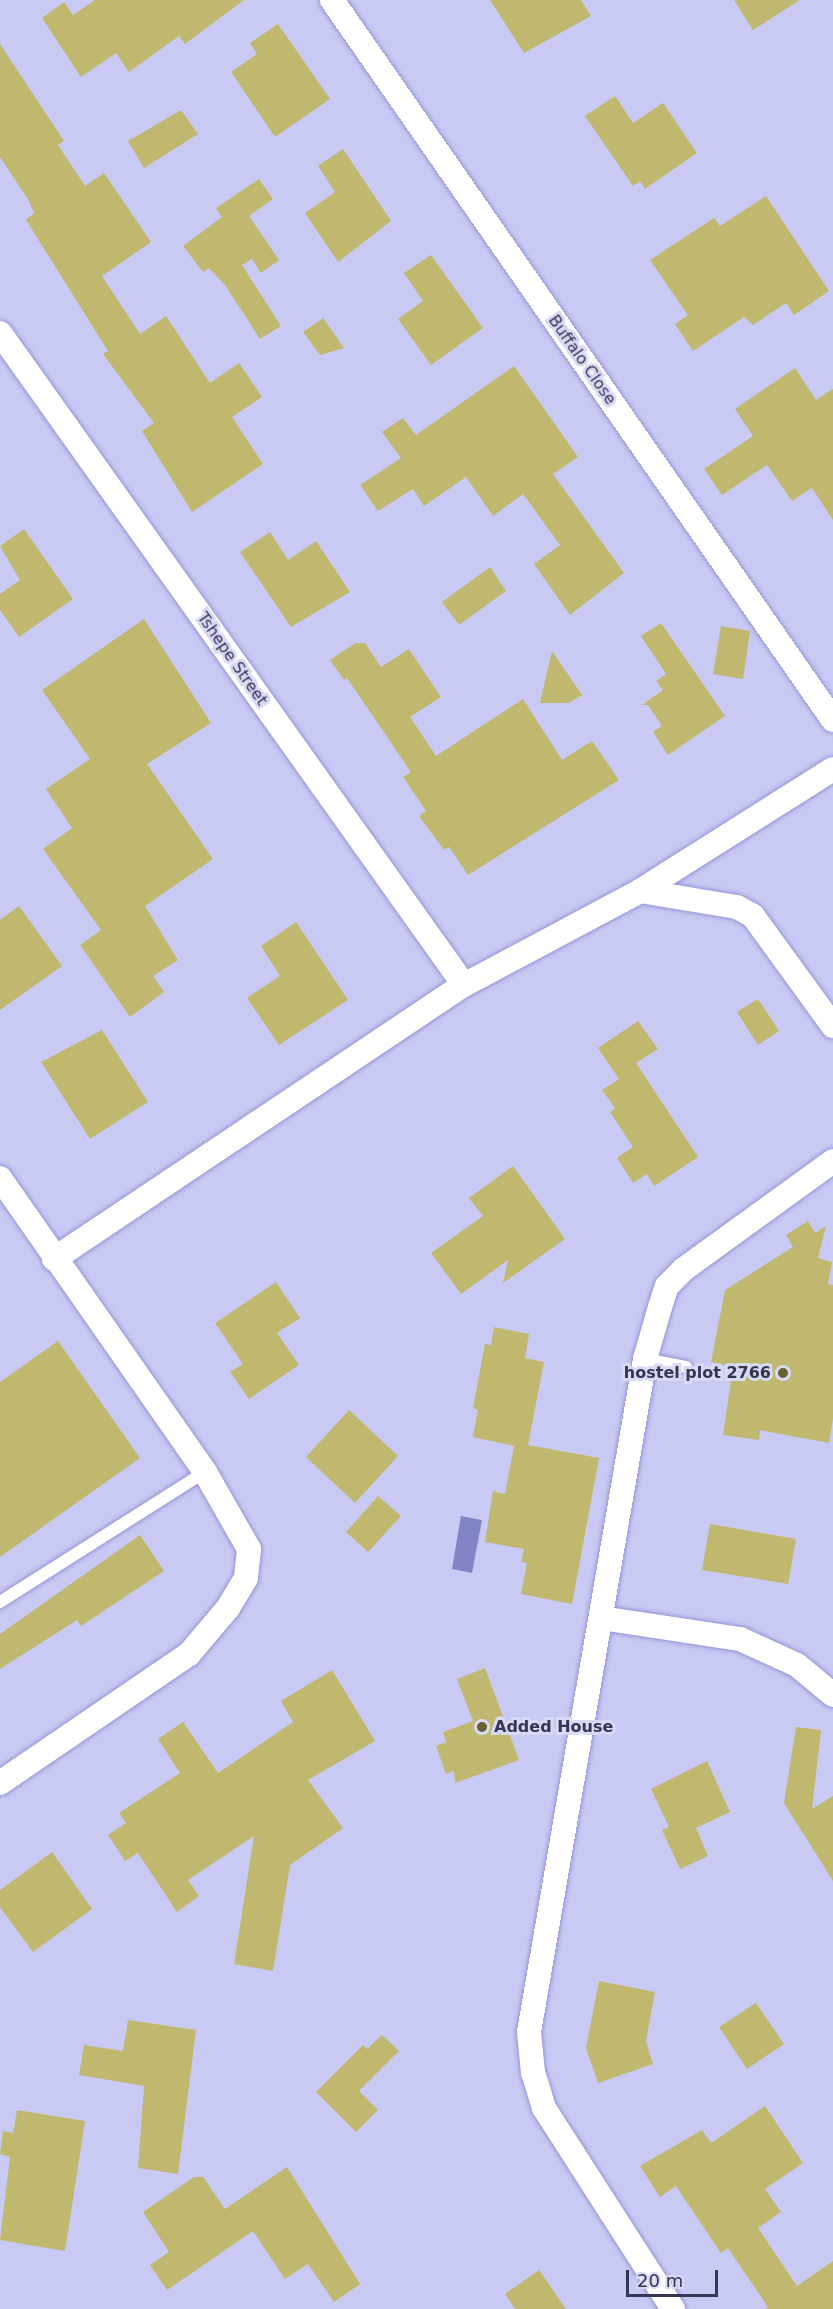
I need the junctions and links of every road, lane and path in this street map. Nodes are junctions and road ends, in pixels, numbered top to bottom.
1 (332, 0) edge
2 (0, 333) edge
3 (833, 720) edge
4 (833, 769) edge
5 (640, 891) junction
6 (464, 985) junction
7 (833, 1026) edge
8 (833, 1161) edge
9 (0, 1178) edge
10 (54, 1259) junction
11 (645, 1359) junction
12 (686, 1367) dead end
13 (205, 1472) junction
14 (0, 1602) edge
15 (601, 1618) junction
16 (833, 1695) edge
17 (0, 1783) edge
18 (673, 2309) edge

1 - 3 street, Buffalo Close
2 - 6 street, Tshepe Street
4 - 5 street
5 - 6 street
5 - 7 street
6 - 10 street
8 - 11 street
9 - 10 street
10 - 13 street
11 - 12 lane
11 - 15 street
13 - 14 lane
13 - 17 street
15 - 16 street
15 - 18 street

